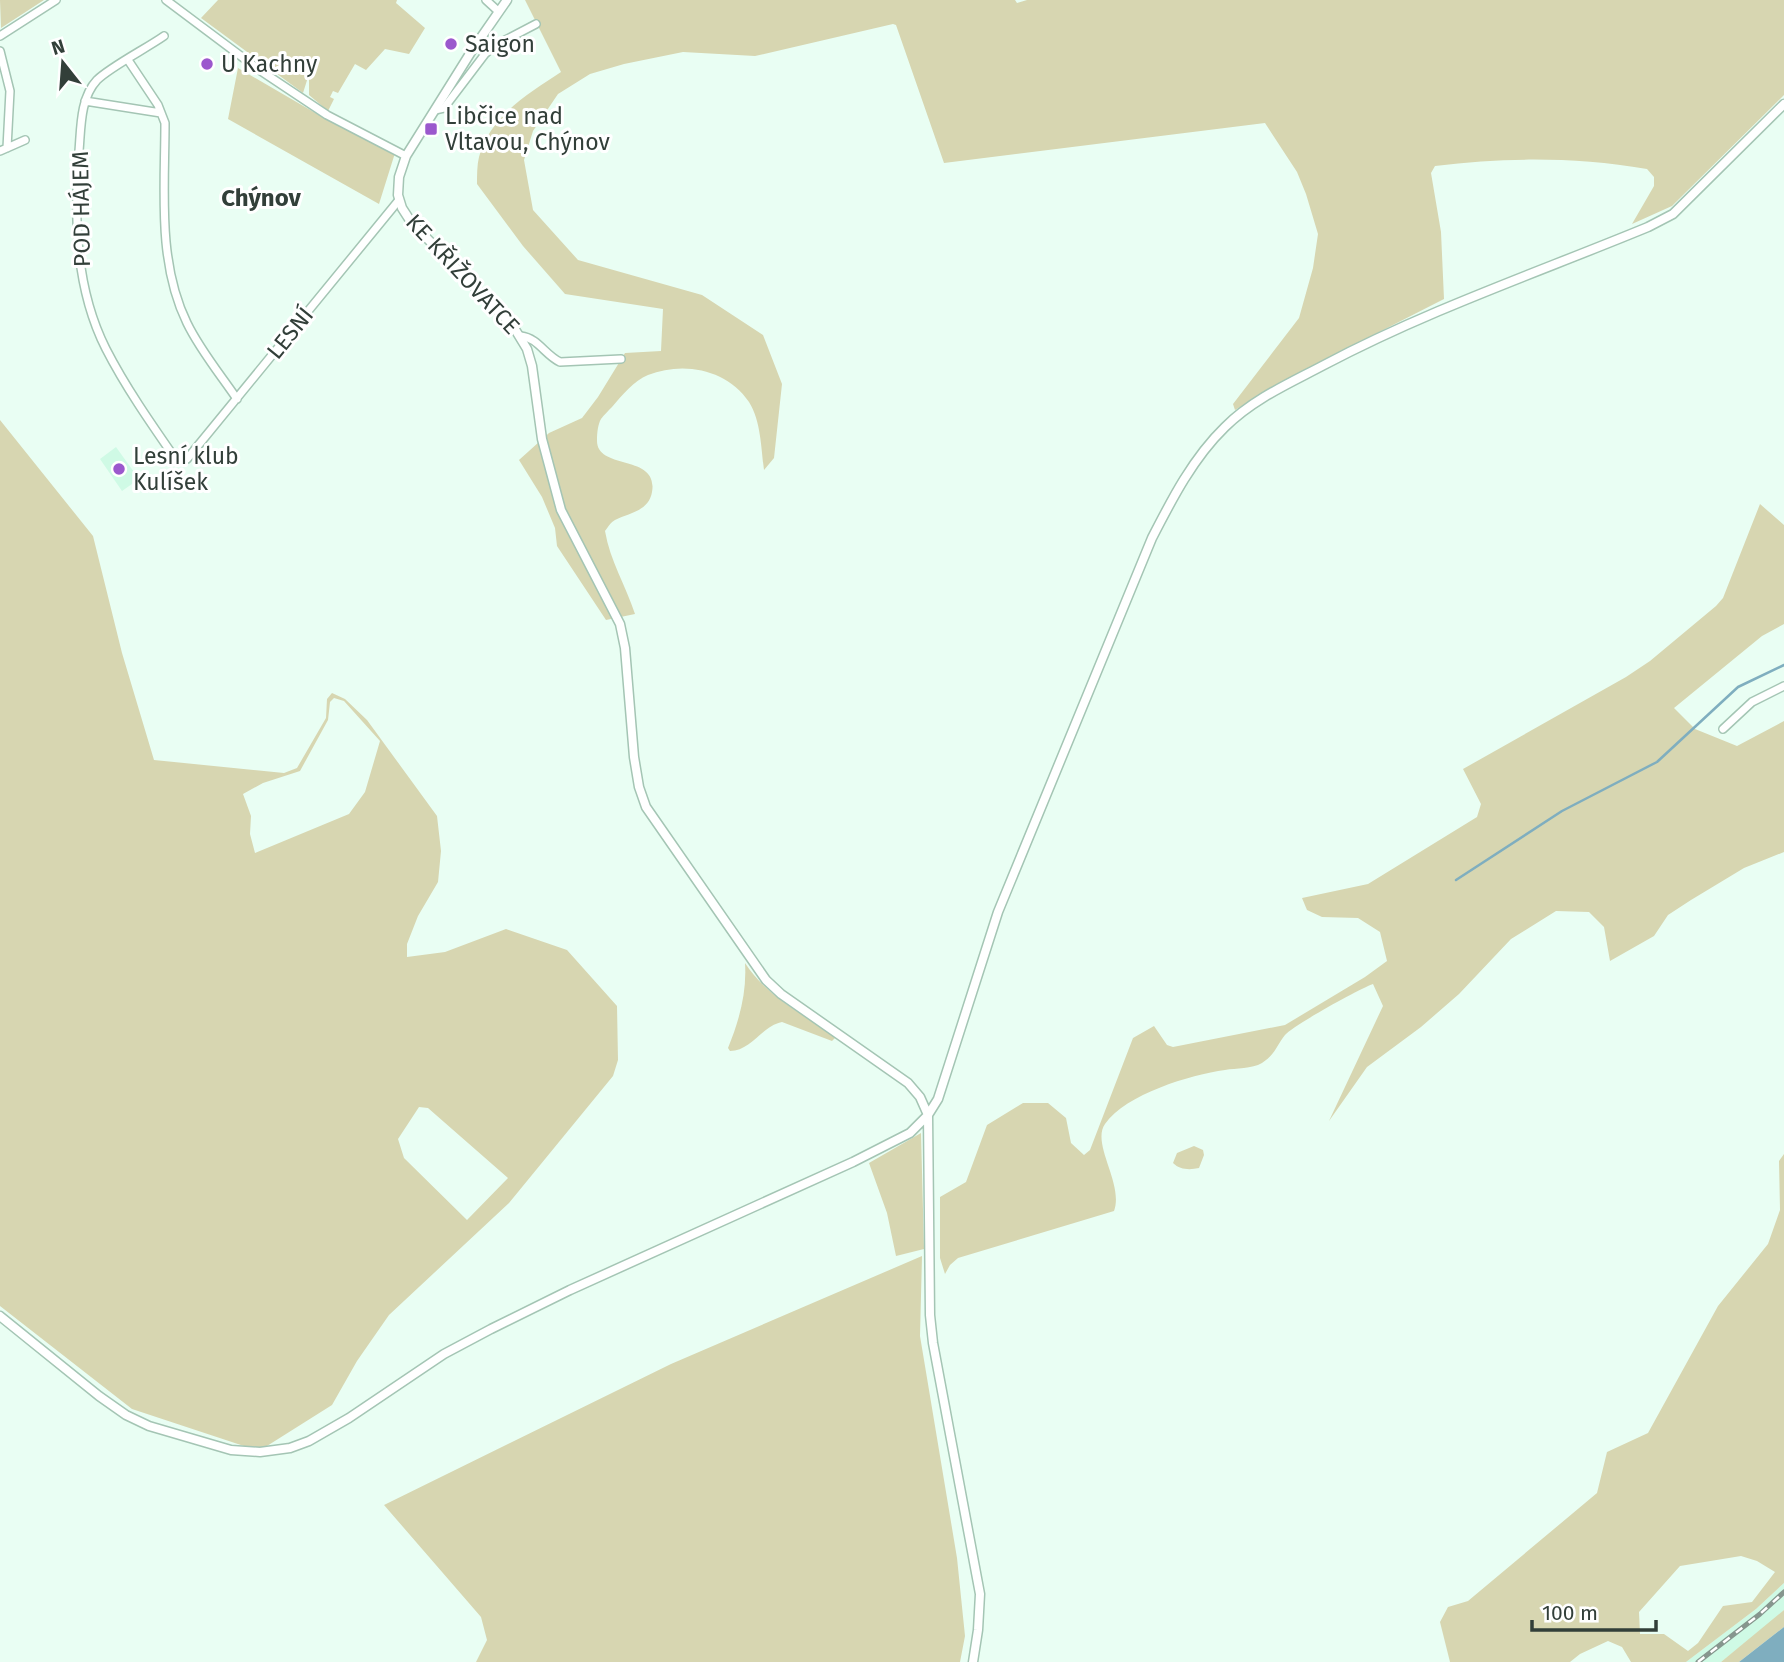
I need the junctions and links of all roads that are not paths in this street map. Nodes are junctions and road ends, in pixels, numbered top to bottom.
1 (55, 0) edge
2 (166, 0) edge
3 (486, 0) edge
4 (507, 0) edge
5 (498, 11) junction
6 (536, 24) dead end
7 (0, 36) edge
8 (164, 36) dead end
9 (0, 51) edge
10 (128, 60) junction
11 (85, 101) junction
12 (1784, 104) edge
13 (435, 110) junction
14 (161, 113) junction
15 (25, 140) dead end
16 (3, 149) edge
17 (406, 156) junction
18 (399, 200) junction
19 (521, 336) junction
20 (621, 359) dead end
21 (237, 399) junction
22 (177, 461) joint
23 (1784, 686) edge
24 (1723, 729) dead end
25 (928, 1115) junction
26 (0, 1316) edge
27 (973, 1662) edge

1 - 7 street
2 - 17 street
3 - 5 street
4 - 5 street
5 - 13 street
6 - 13 street
8 - 10 street
9 - 16 street
10 - 11 street
10 - 14 street
11 - 14 street
11 - 22 street, POD HÁJEM
12 - 25 street
13 - 17 street
14 - 21 street
15 - 16 street
17 - 18 street
18 - 19 street, KE KŘIŽOVATCE
18 - 21 street, LESNÍ
19 - 20 street
19 - 25 street, KE KŘIŽOVATCE
21 - 22 street, LESNÍ
23 - 24 street
25 - 26 street
25 - 27 street

